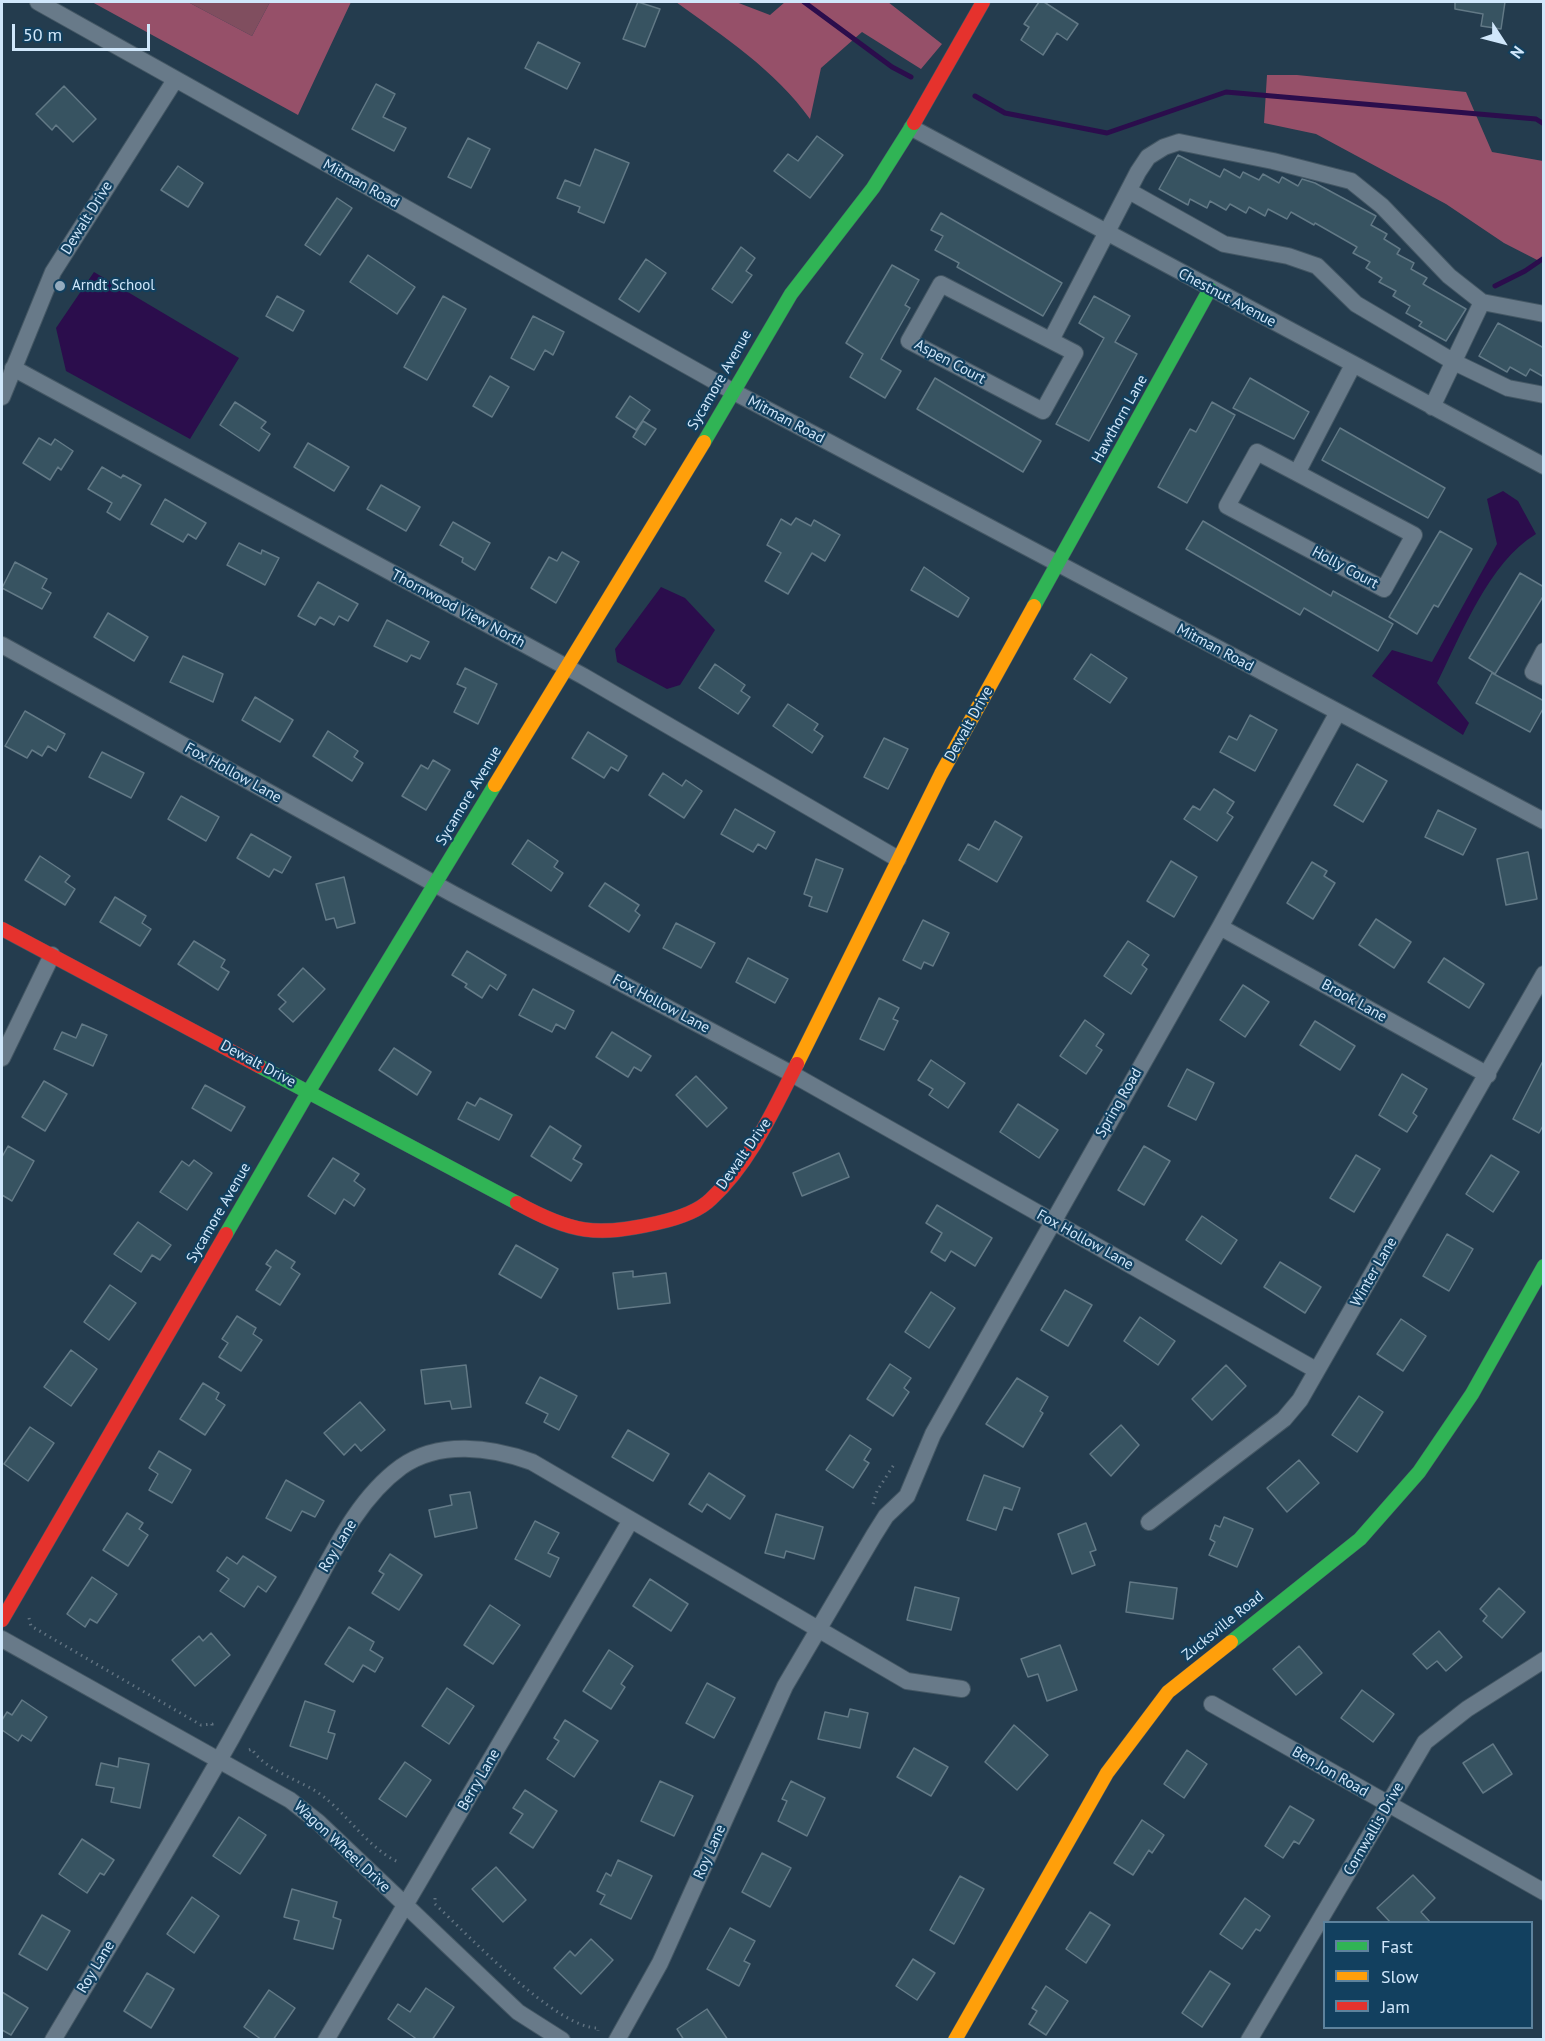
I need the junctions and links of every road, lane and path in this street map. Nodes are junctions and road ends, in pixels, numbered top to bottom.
1 (38, 2) edge
2 (983, 2) edge
3 (175, 80) junction
4 (912, 128) junction
5 (1129, 191) junction
6 (1107, 235) junction
7 (1210, 290) junction
8 (1482, 302) junction
9 (1544, 314) edge
10 (1051, 340) junction
11 (1454, 362) junction
12 (1353, 365) junction
13 (14, 368) junction
14 (734, 392) junction
15 (1544, 395) edge
16 (2, 397) edge
17 (1431, 407) junction
18 (1544, 466) edge
19 (1297, 473) junction
20 (1058, 565) junction
21 (2, 645) edge
22 (1544, 651) edge
23 (566, 667) junction
24 (1544, 677) edge
25 (1338, 712) junction
26 (1544, 821) edge
27 (898, 859) junction
28 (435, 883) junction
29 (1220, 927) junction
30 (2, 929) edge
31 (52, 955) junction
32 (1544, 974) edge
33 (2, 1058) edge
34 (792, 1074) junction
35 (1488, 1075) junction
36 (309, 1091) junction
37 (1052, 1220) junction
38 (1544, 1266) edge
39 (1316, 1370) junction
40 (895, 1463) dead end
41 (907, 1496) joint
42 (871, 1511) dead end
43 (631, 1520) junction
44 (1149, 1522) dead end
45 (30, 1616) dead end
46 (2, 1620) edge
47 (818, 1631) junction
48 (2, 1640) edge
49 (1544, 1660) edge
50 (962, 1689) dead end
51 (1212, 1704) dead end
52 (212, 1728) dead end
53 (219, 1759) junction
54 (1390, 1803) junction
55 (1544, 1892) edge
56 (435, 1898) dead end
57 (405, 1906) junction
58 (598, 2031) dead end
59 (53, 2040) edge
60 (326, 2040) edge
61 (562, 2040) edge
62 (617, 2040) edge
63 (955, 2040) edge
64 (1249, 2040) edge

1 - 3 street, Mitman Road
2 - 4 street, Sycamore Avenue
3 - 13 street, Dewalt Drive
3 - 14 street, Mitman Road
4 - 6 street, Chestnut Avenue
4 - 14 street, Sycamore Avenue
5 - 6 street
5 - 8 street
5 - 11 street
6 - 7 street, Chestnut Avenue
6 - 10 street
7 - 12 street, Chestnut Avenue
7 - 20 street, Hawthorn Lane
8 - 9 street
8 - 11 street
10 - 10 street, Aspen Court
11 - 15 street
11 - 17 street
12 - 17 street, Chestnut Avenue
12 - 19 street
13 - 16 street, Dewalt Drive
13 - 23 street, Thornwood View North
14 - 20 street, Mitman Road
14 - 23 street, Sycamore Avenue
17 - 18 street, Chestnut Avenue
19 - 19 street, Holly Court
20 - 25 street, Mitman Road
20 - 27 street, Dewalt Drive
21 - 28 street, Fox Hollow Lane
22 - 24 street
23 - 27 street, Thornwood View North
23 - 28 street, Sycamore Avenue
25 - 26 street, Mitman Road
25 - 29 street, Spring Road
27 - 34 street, Dewalt Drive
28 - 34 street, Fox Hollow Lane
28 - 36 street, Sycamore Avenue
29 - 35 street, Brook Lane
29 - 37 street, Spring Road
30 - 31 street, Dewalt Drive
31 - 33 street
31 - 36 street, Dewalt Drive
32 - 35 street, Winter Lane
34 - 36 street, Dewalt Drive
34 - 37 street, Fox Hollow Lane
35 - 39 street, Winter Lane
36 - 46 street, Sycamore Avenue
37 - 39 street, Fox Hollow Lane
37 - 41 street, Spring Road
38 - 63 street, Zucksville Road
39 - 44 street, Winter Lane
40 - 42 path
41 - 47 street, Roy Lane
43 - 47 street, Roy Lane
43 - 53 street, Roy Lane
43 - 57 street, Berry Lane
45 - 52 path
47 - 50 street
47 - 62 street, Roy Lane
48 - 53 street, Wagon Wheel Drive
49 - 54 street, Cornwallis Drive
51 - 54 street, Ben Jon Road
53 - 57 street, Wagon Wheel Drive
53 - 59 street, Roy Lane
54 - 55 street, Ben Jon Road
54 - 64 street, Cornwallis Drive
56 - 58 path
57 - 60 street, Berry Lane
57 - 61 street, Wagon Wheel Drive

